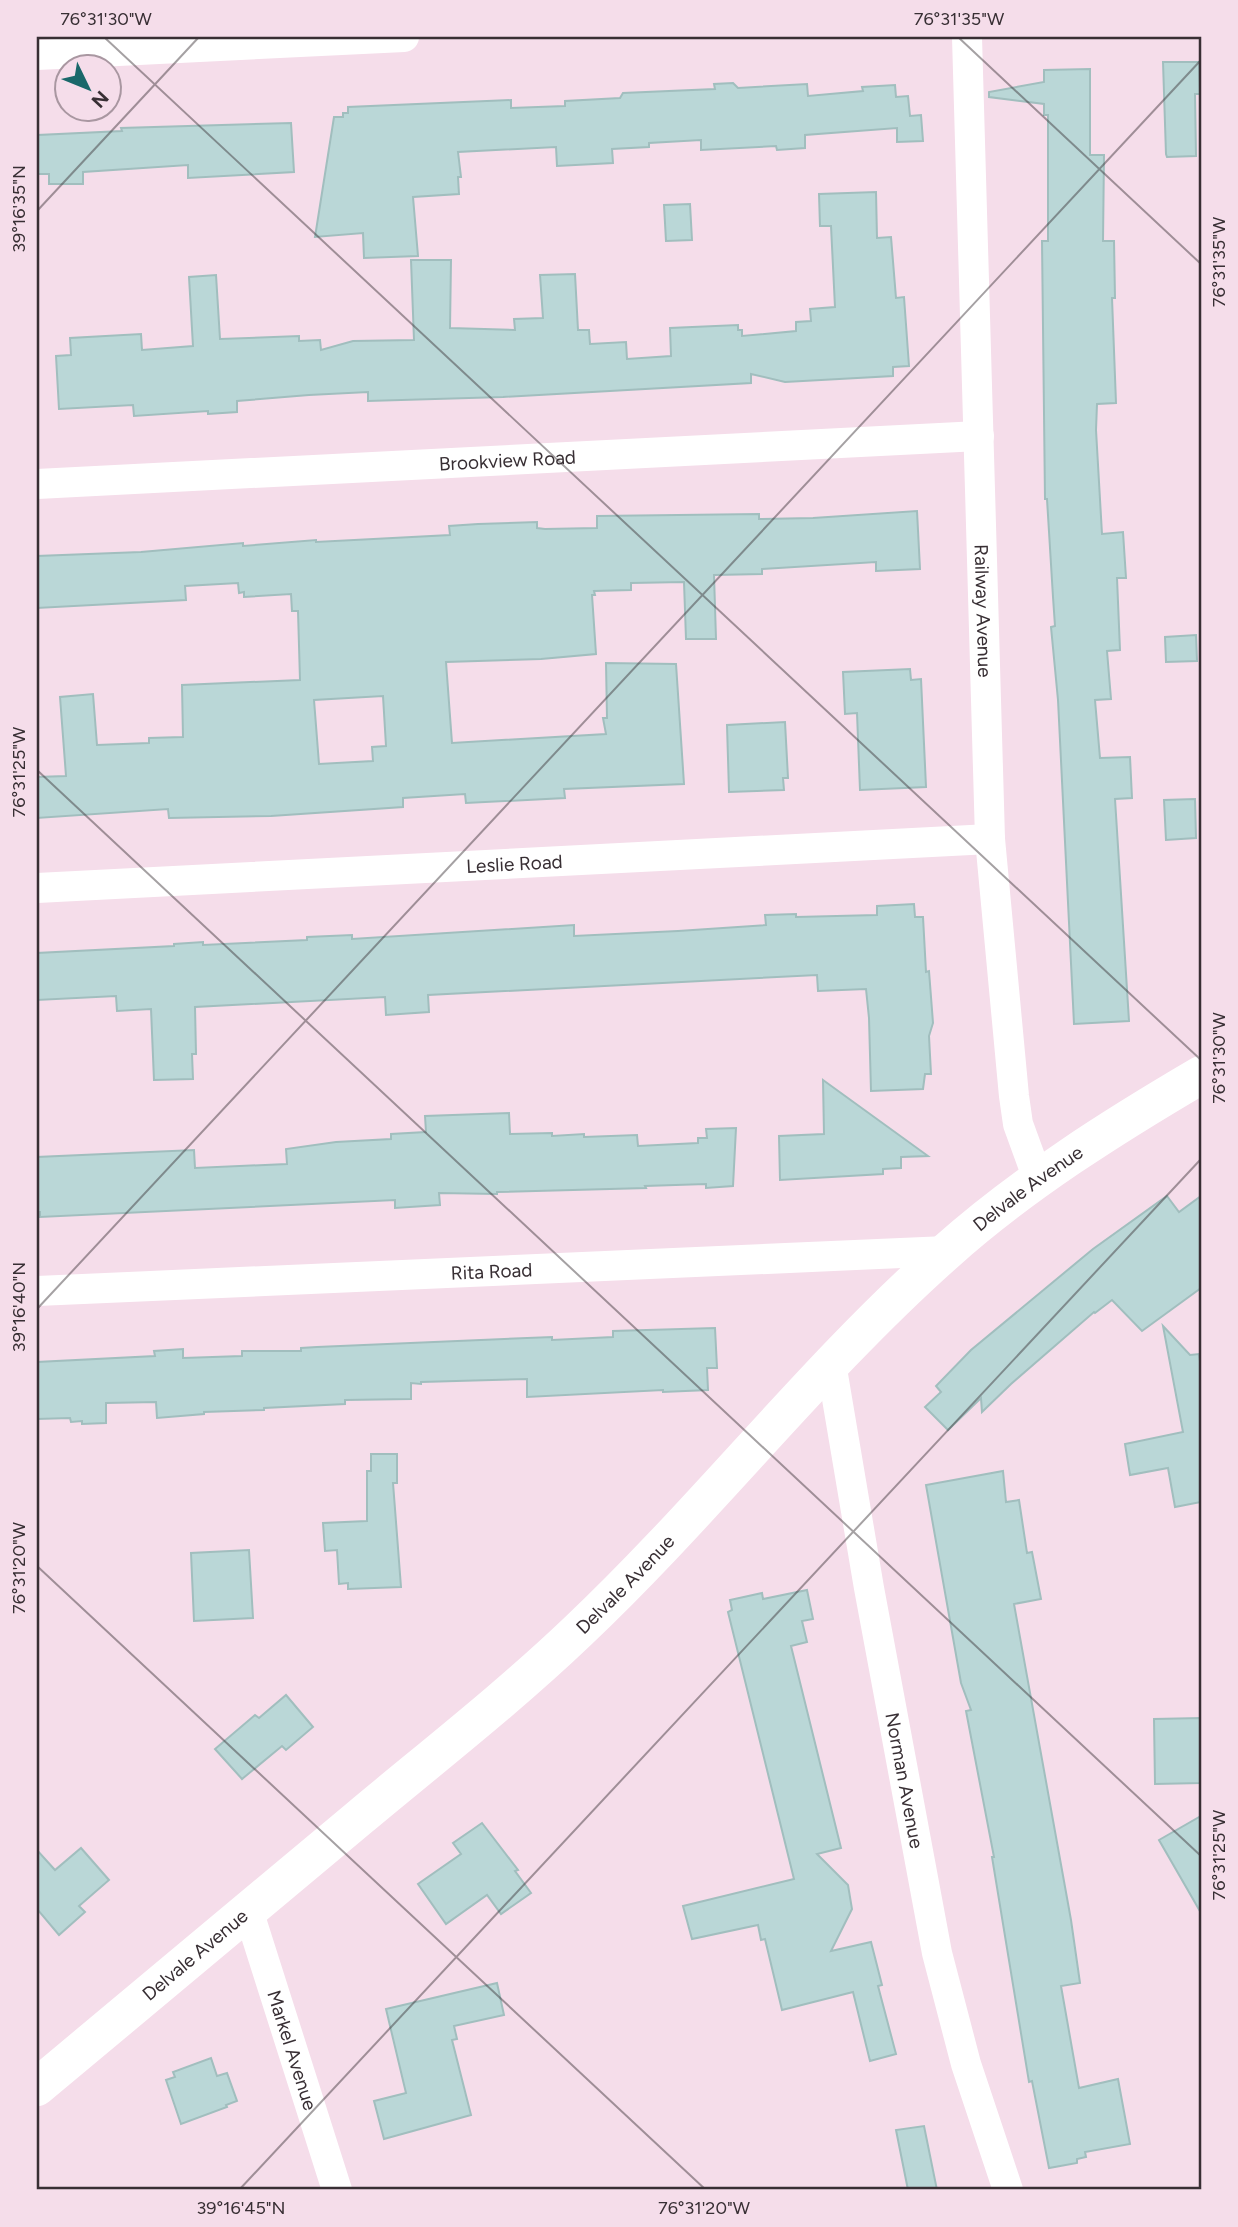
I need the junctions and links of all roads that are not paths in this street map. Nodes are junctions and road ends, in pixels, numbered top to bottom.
1 (404, 37) edge
2 (967, 37) edge
3 (37, 55) edge
4 (979, 436) junction
5 (37, 484) edge
6 (990, 839) junction
7 (37, 888) edge
8 (1201, 1075) edge
9 (1038, 1179) junction
10 (947, 1251) junction
11 (37, 1291) edge
12 (831, 1363) junction
13 (248, 1910) junction
14 (37, 2087) edge
15 (337, 2190) edge
16 (1007, 2190) edge

1 - 3 street
2 - 4 street, Railway Avenue
4 - 5 street, Brookview Road
4 - 6 street, Railway Avenue
6 - 7 street, Leslie Road
6 - 9 street, Railway Avenue
8 - 9 street, Delvale Avenue
9 - 10 street, Delvale Avenue
10 - 11 street, Rita Road
10 - 12 street, Delvale Avenue
12 - 13 street, Delvale Avenue
12 - 16 street, Norman Avenue
13 - 14 street, Delvale Avenue
13 - 15 street, Markel Avenue

